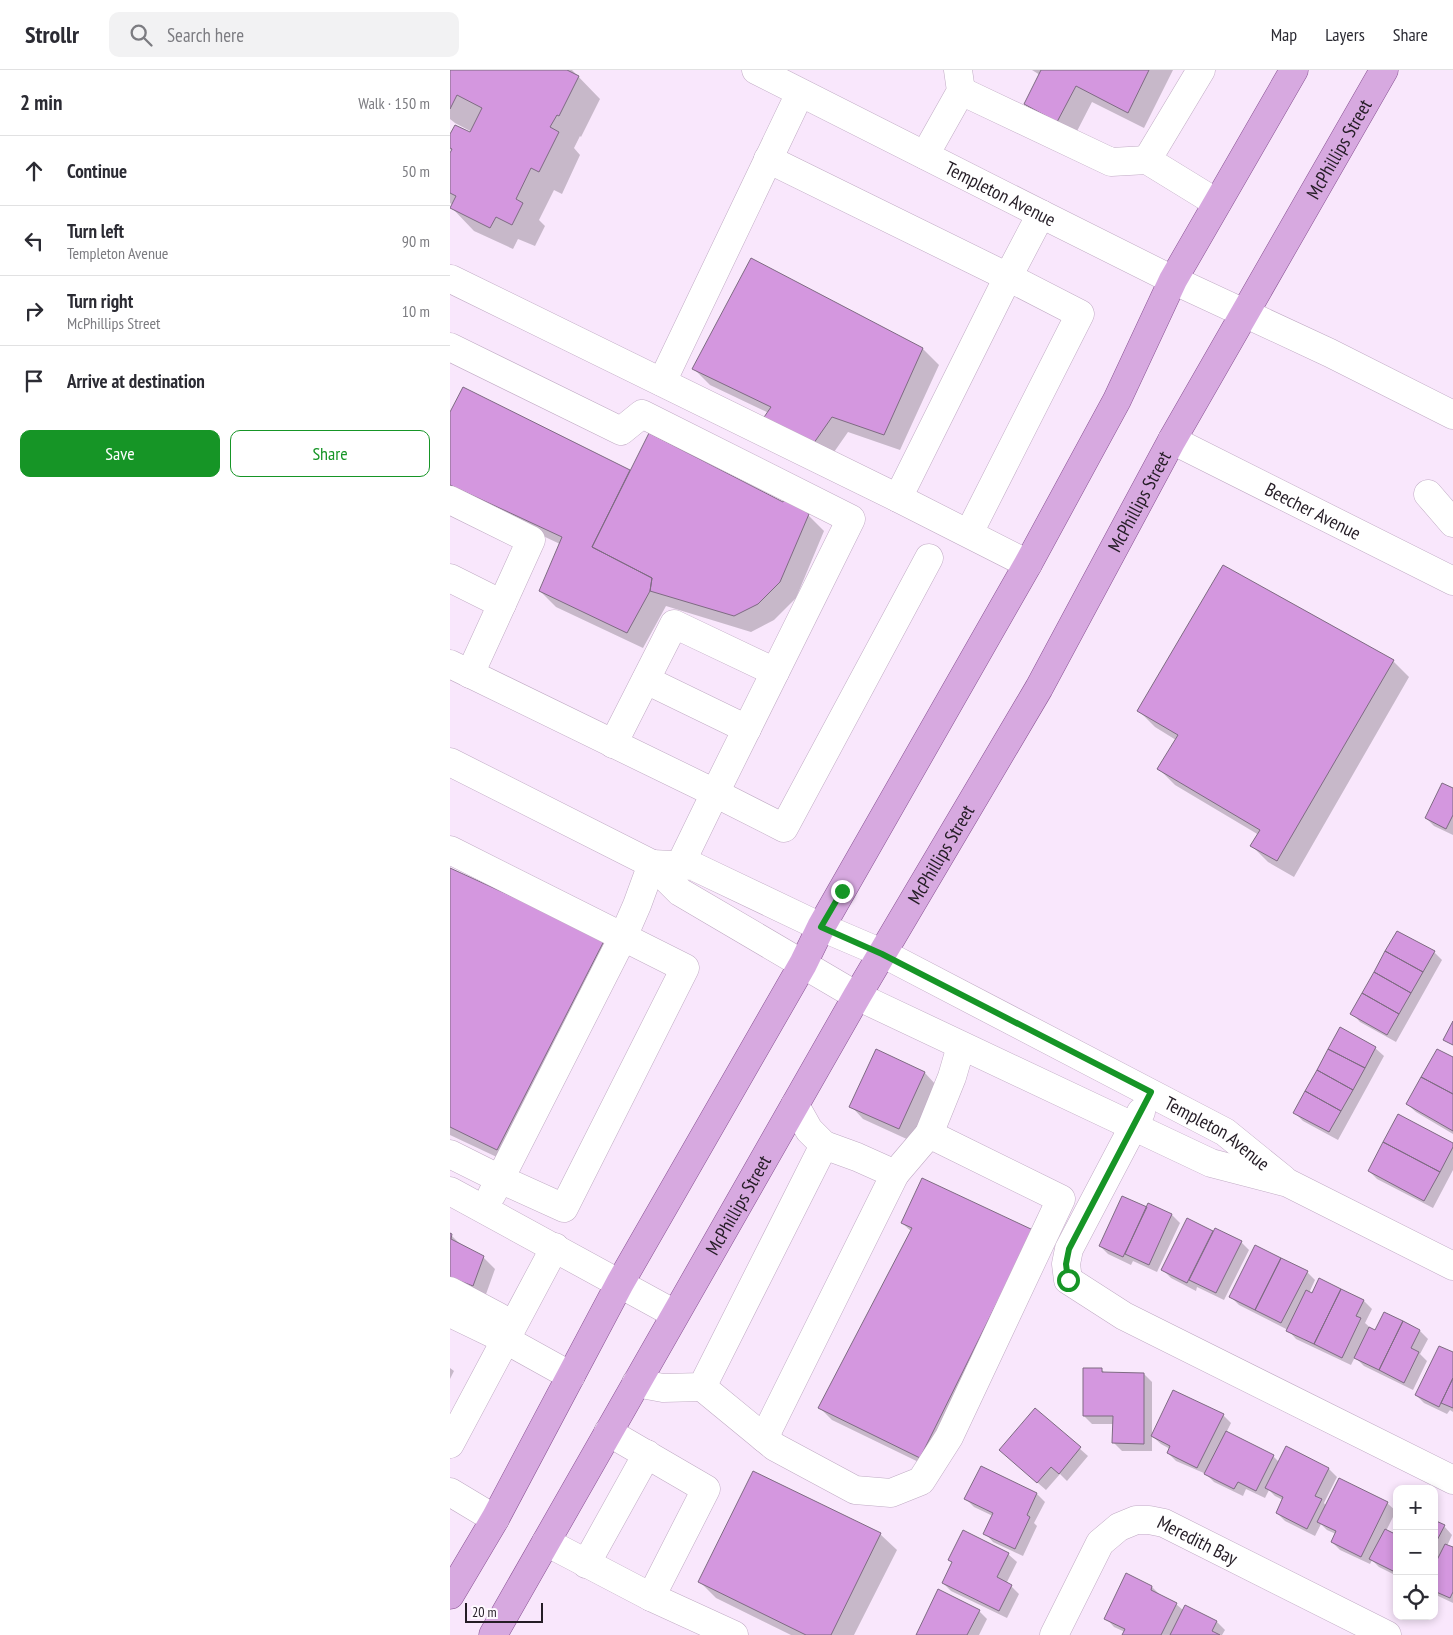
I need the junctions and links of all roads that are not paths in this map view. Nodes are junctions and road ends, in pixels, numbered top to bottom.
1 (756, 70) edge
2 (1201, 70) edge
3 (1294, 70) edge
4 (1384, 70) edge
5 (960, 80) edge
6 (800, 93) junction
7 (925, 155) junction
8 (768, 159) junction
9 (1147, 160) junction
10 (1217, 204) junction
11 (1041, 214) junction
12 (1008, 276) junction
13 (451, 279) edge
14 (1173, 280) junction
15 (1245, 314) junction
16 (450, 347) edge
17 (662, 382) junction
18 (1453, 415) edge
19 (1172, 440) junction
20 (1428, 494) dead end
21 (898, 498) junction
22 (450, 500) edge
23 (1453, 523) edge
24 (969, 533) junction
25 (929, 558) dead end
26 (1028, 564) junction
27 (450, 578) edge
28 (1453, 580) edge
29 (502, 604) junction
30 (460, 669) edge
31 (775, 672) junction
32 (646, 680) junction
33 (747, 729) junction
34 (614, 744) junction
35 (450, 762) edge
36 (715, 793) junction
37 (450, 850) edge
38 (652, 864) junction
39 (680, 865) junction
40 (821, 927) junction
41 (623, 937) junction
42 (882, 954) junction
43 (803, 964) junction
44 (857, 996) junction
45 (961, 1046) junction
46 (1151, 1092) junction
47 (795, 1105) junction
48 (1133, 1127) junction
49 (929, 1134) junction
50 (824, 1145) junction
51 (450, 1154) edge
52 (895, 1174) junction
53 (500, 1179) junction
54 (1288, 1184) junction
55 (450, 1191) edge
56 (564, 1208) junction
57 (485, 1209) junction
58 (550, 1245) junction
59 (1451, 1262) edge
60 (620, 1283) junction
61 (450, 1290) edge
62 (450, 1313) edge
63 (675, 1314) junction
64 (510, 1333) junction
65 (571, 1376) junction
66 (636, 1383) junction
67 (702, 1387) junction
68 (608, 1432) junction
69 (764, 1438) junction
70 (450, 1444) edge
71 (647, 1454) junction
72 (1453, 1480) edge
73 (450, 1492) edge
74 (495, 1519) junction
75 (546, 1542) junction
76 (586, 1564) junction
77 (450, 1595) edge
78 (651, 1597) junction
79 (494, 1635) edge
80 (734, 1635) edge
81 (1054, 1635) edge
82 (1387, 1635) edge

1 - 6 street, Templeton Avenue
2 - 9 street
3 - 10 main road
4 - 15 main road, McPhillips Street
5 - 7 street
5 - 9 street
6 - 7 street, Templeton Avenue
6 - 8 street
7 - 11 street, Templeton Avenue
8 - 12 street
8 - 17 street
9 - 10 street
10 - 14 main road
11 - 12 street
11 - 14 street, Templeton Avenue
12 - 21 street
12 - 24 street
13 - 17 street
14 - 15 street, Templeton Avenue
14 - 26 main road
15 - 18 street, Templeton Avenue
15 - 19 main road, McPhillips Street
16 - 31 street
17 - 21 street
19 - 28 street, Beecher Avenue
19 - 42 main road, McPhillips Street
20 - 23 street
21 - 24 street
22 - 29 street
24 - 26 street
25 - 36 street
26 - 40 main road
27 - 29 street
29 - 30 street
30 - 34 street
31 - 32 street
31 - 33 street
32 - 33 street
32 - 34 street
33 - 36 street
34 - 36 street
35 - 38 street
36 - 39 street
37 - 41 street
38 - 39 street, Templeton Avenue
38 - 41 street
38 - 43 street, Templeton Avenue
39 - 40 street, Templeton Avenue
40 - 42 street, Templeton Avenue
40 - 43 main road
41 - 53 street
41 - 56 street
42 - 44 main road, McPhillips Street
42 - 46 street, Templeton Avenue
43 - 44 street, Templeton Avenue
43 - 60 main road
44 - 45 street, Templeton Avenue
44 - 47 main road, McPhillips Street
45 - 48 street, Templeton Avenue
45 - 49 street
46 - 48 street
46 - 54 street, Templeton Avenue
47 - 50 street
47 - 63 main road, McPhillips Street
48 - 54 street, Templeton Avenue
48 - 72 street
49 - 52 street
49 - 69 street
50 - 52 street
50 - 67 street
51 - 53 street
52 - 69 street
53 - 56 street
53 - 57 street
54 - 59 street, Templeton Avenue
55 - 57 street
56 - 58 street
57 - 58 street
58 - 60 street
58 - 64 street
60 - 63 street
60 - 65 main road
61 - 64 street
62 - 64 street
63 - 66 main road, McPhillips Street
64 - 65 street
64 - 70 street
65 - 74 main road
66 - 67 street
66 - 68 main road, McPhillips Street
67 - 69 street
68 - 71 street
68 - 75 main road, McPhillips Street
71 - 76 street
71 - 78 street
73 - 74 street
74 - 77 main road
75 - 76 street
75 - 79 main road, McPhillips Street
76 - 78 street
78 - 80 street
81 - 82 street, Meredith Bay

